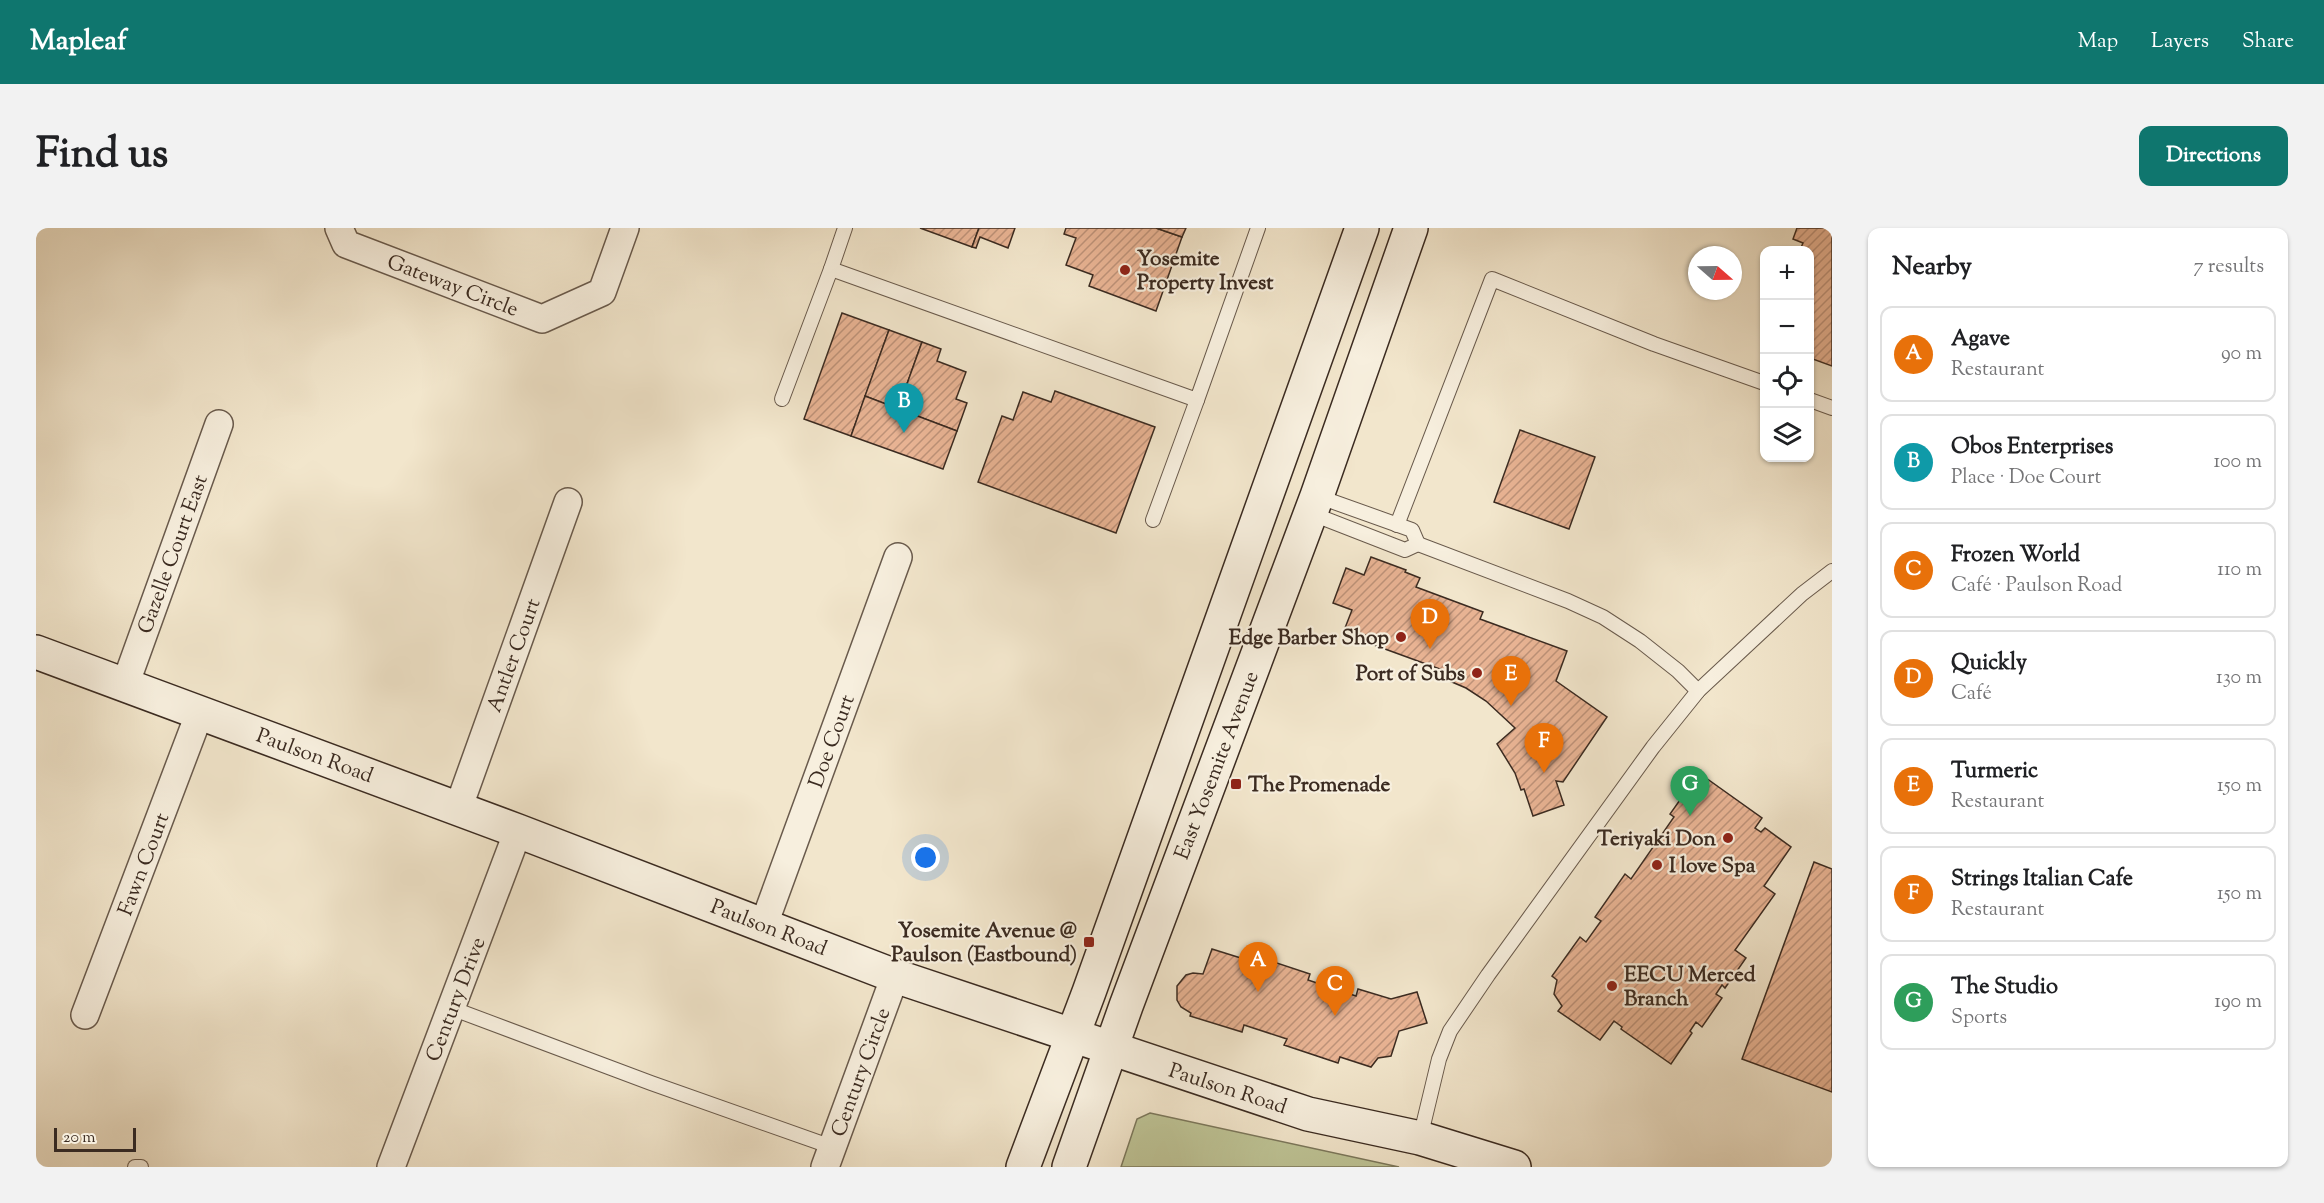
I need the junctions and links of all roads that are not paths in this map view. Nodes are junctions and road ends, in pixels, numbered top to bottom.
1 (339, 228) edge
2 (625, 228) edge
3 (845, 228) edge
4 (1258, 228) edge
5 (1362, 228) edge
6 (1412, 228) edge
7 (831, 269) junction
8 (1760, 382) edge
9 (782, 399) dead end
10 (1197, 400) junction
11 (1814, 402) edge
12 (1832, 408) edge
13 (219, 424) dead end
14 (568, 502) dead end
15 (1314, 505) junction
16 (1153, 520) dead end
17 (1397, 525) junction
18 (1418, 544) junction
19 (898, 557) dead end
20 (1832, 572) edge
21 (36, 652) edge
22 (125, 685) junction
23 (1698, 691) junction
24 (200, 712) junction
25 (458, 808) junction
26 (518, 831) junction
27 (764, 924) junction
28 (895, 976) junction
29 (451, 1008) junction
30 (85, 1015) dead end
31 (1072, 1035) junction
32 (1111, 1048) junction
33 (1420, 1138) junction
34 (829, 1157) edge
35 (135, 1167) edge
36 (141, 1167) edge
37 (391, 1167) edge
38 (1023, 1167) edge
39 (1069, 1167) edge
40 (1514, 1167) edge

1 - 2 street, Gateway Circle
3 - 7 lane
4 - 10 lane
5 - 31 main road, East Yosemite Avenue
6 - 15 main road, East Yosemite Avenue
7 - 9 lane
7 - 10 lane
8 - 17 lane
10 - 16 lane
11 - 12 lane
13 - 22 street, Gazelle Court East
14 - 25 street, Antler Court
15 - 17 lane
15 - 18 lane
15 - 32 main road, East Yosemite Avenue
17 - 18 lane
18 - 23 lane
19 - 27 street, Doe Court
20 - 23 lane
21 - 22 main road, Paulson Road
22 - 24 main road, Paulson Road
23 - 33 lane
24 - 25 main road, Paulson Road
24 - 30 street, Fawn Court
25 - 26 main road, Paulson Road
26 - 27 main road, Paulson Road
26 - 29 street, Century Drive
27 - 28 main road, Paulson Road
28 - 31 main road, Paulson Road
28 - 34 street, Century Circle
29 - 34 lane
29 - 37 street, Century Drive
31 - 32 main road, Paulson Road
31 - 38 main road, East Yosemite Avenue
32 - 33 main road, Paulson Road
32 - 39 main road, East Yosemite Avenue
33 - 40 main road, Paulson Road
35 - 36 lane

